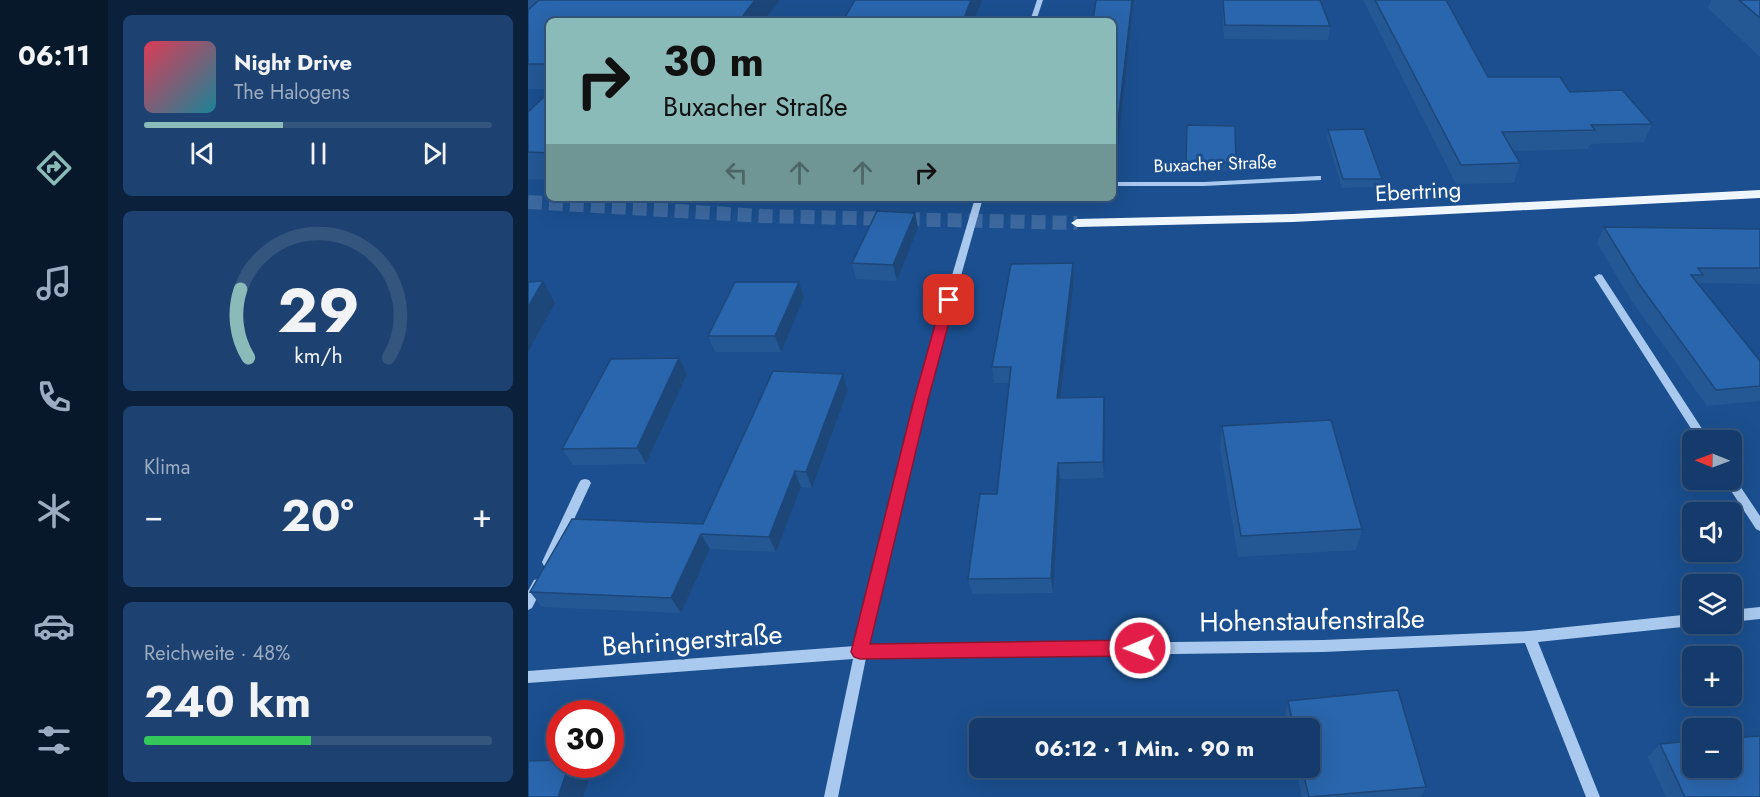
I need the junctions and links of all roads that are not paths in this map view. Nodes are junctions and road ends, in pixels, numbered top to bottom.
1 (1040, 0) edge
2 (1035, 18) edge
3 (1318, 178) dead end
4 (1116, 184) edge
5 (1760, 194) edge
6 (978, 201) edge
7 (1077, 223) tunnel mouth
8 (1599, 277) dead end
9 (1698, 430) edge
10 (585, 483) dead end
11 (1737, 490) edge
12 (1760, 526) edge
13 (528, 604) edge
14 (1760, 613) edge
15 (1742, 615) edge
16 (1682, 621) edge
17 (1529, 637) junction
18 (860, 652) junction
19 (528, 677) edge
20 (831, 797) edge
21 (1593, 797) edge

1 - 2 street
3 - 4 street, Buxacher Straße
5 - 7 main road, Ebertring
6 - 18 street
8 - 9 street
10 - 13 street
11 - 12 street
14 - 15 street
16 - 17 street, Hohenstaufenstraße
17 - 18 street, Hohenstaufenstraße
17 - 21 street
18 - 19 street, Behringerstraße
18 - 20 street

